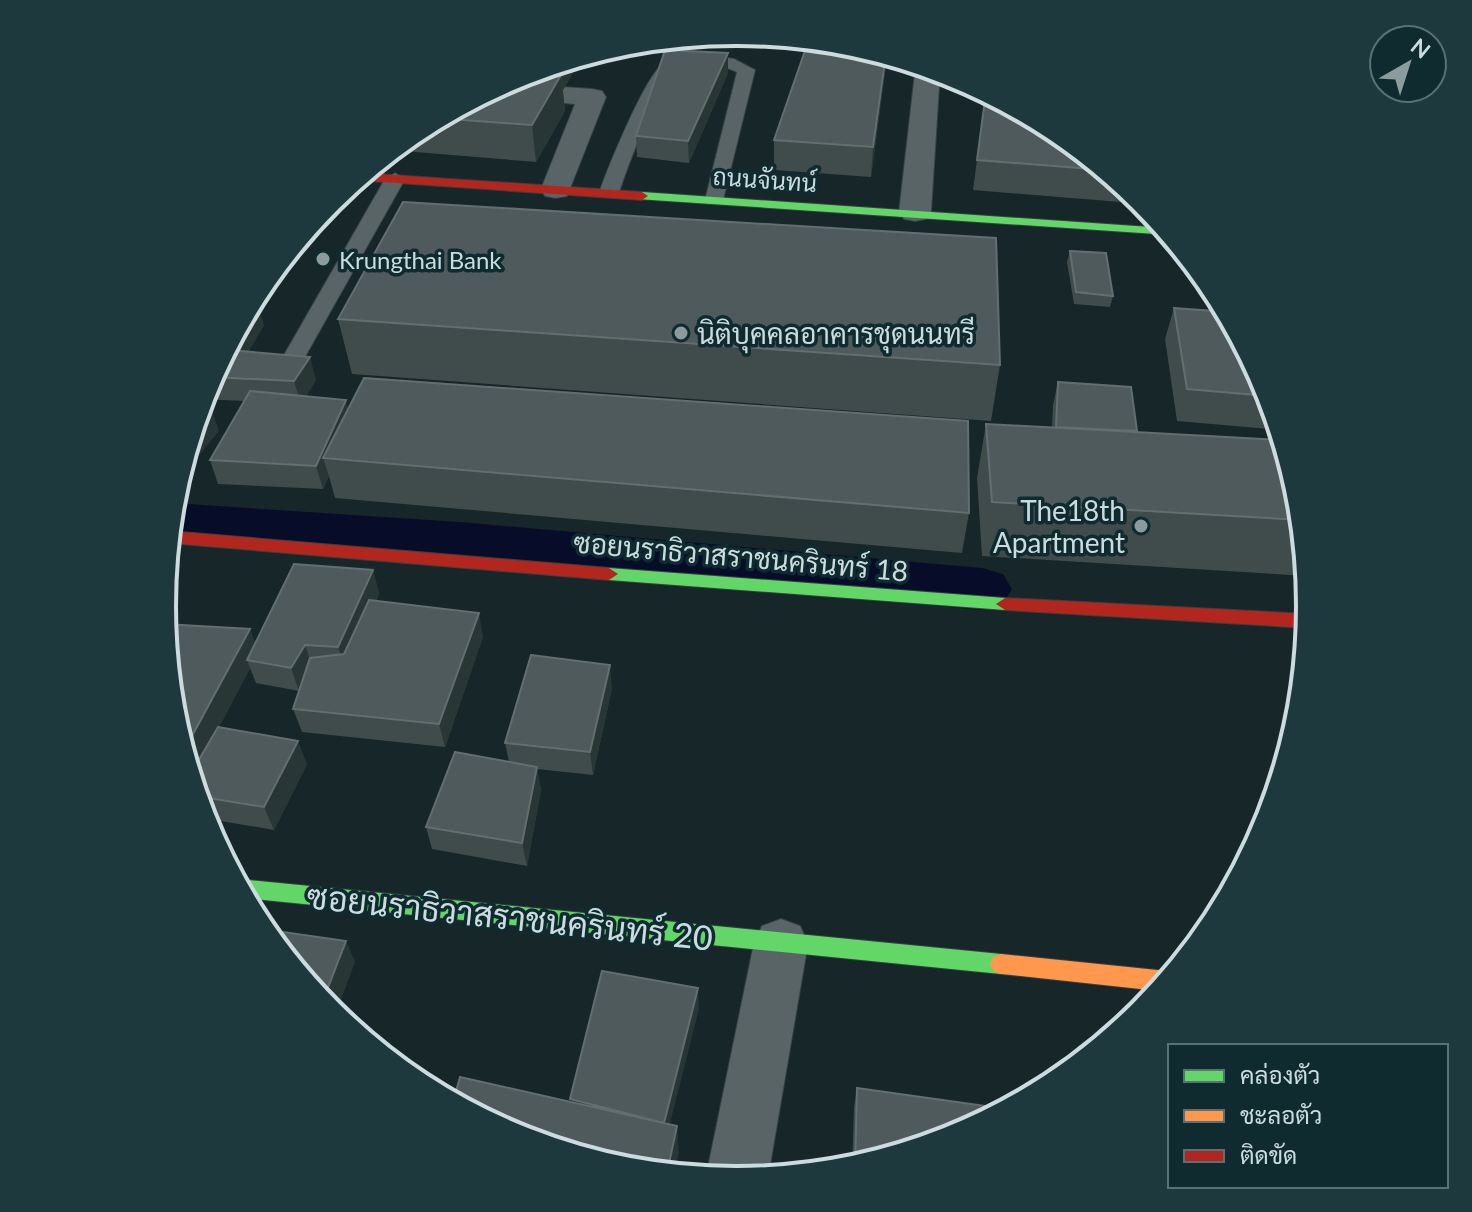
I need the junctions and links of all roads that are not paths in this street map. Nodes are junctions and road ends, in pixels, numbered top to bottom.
1 (926, 80) edge
2 (516, 92) edge
3 (376, 178) edge
4 (395, 179) junction
5 (556, 189) junction
6 (609, 193) junction
7 (715, 200) junction
8 (915, 212) junction
9 (1151, 231) edge
10 (295, 355) edge
11 (180, 538) edge
12 (1296, 620) edge
13 (253, 889) edge
14 (781, 943) junction
15 (1153, 980) edge
16 (739, 1166) edge

1 - 8 street
2 - 5 street
3 - 4 street, ถนนจันทน์
4 - 5 street, ถนนจันทน์
4 - 10 lane
5 - 6 street, ถนนจันทน์
6 - 7 street, ถนนจันทน์
6 - 7 lane
7 - 8 street, ถนนจันทน์
8 - 9 street, ถนนจันทน์
11 - 12 street, ซอยนราธิวาสราชนครินทร์ 18
13 - 14 street, ซอยนราธิวาสราชนครินทร์ 20
14 - 15 street, ซอยนราธิวาสราชนครินทร์ 20
14 - 16 street

